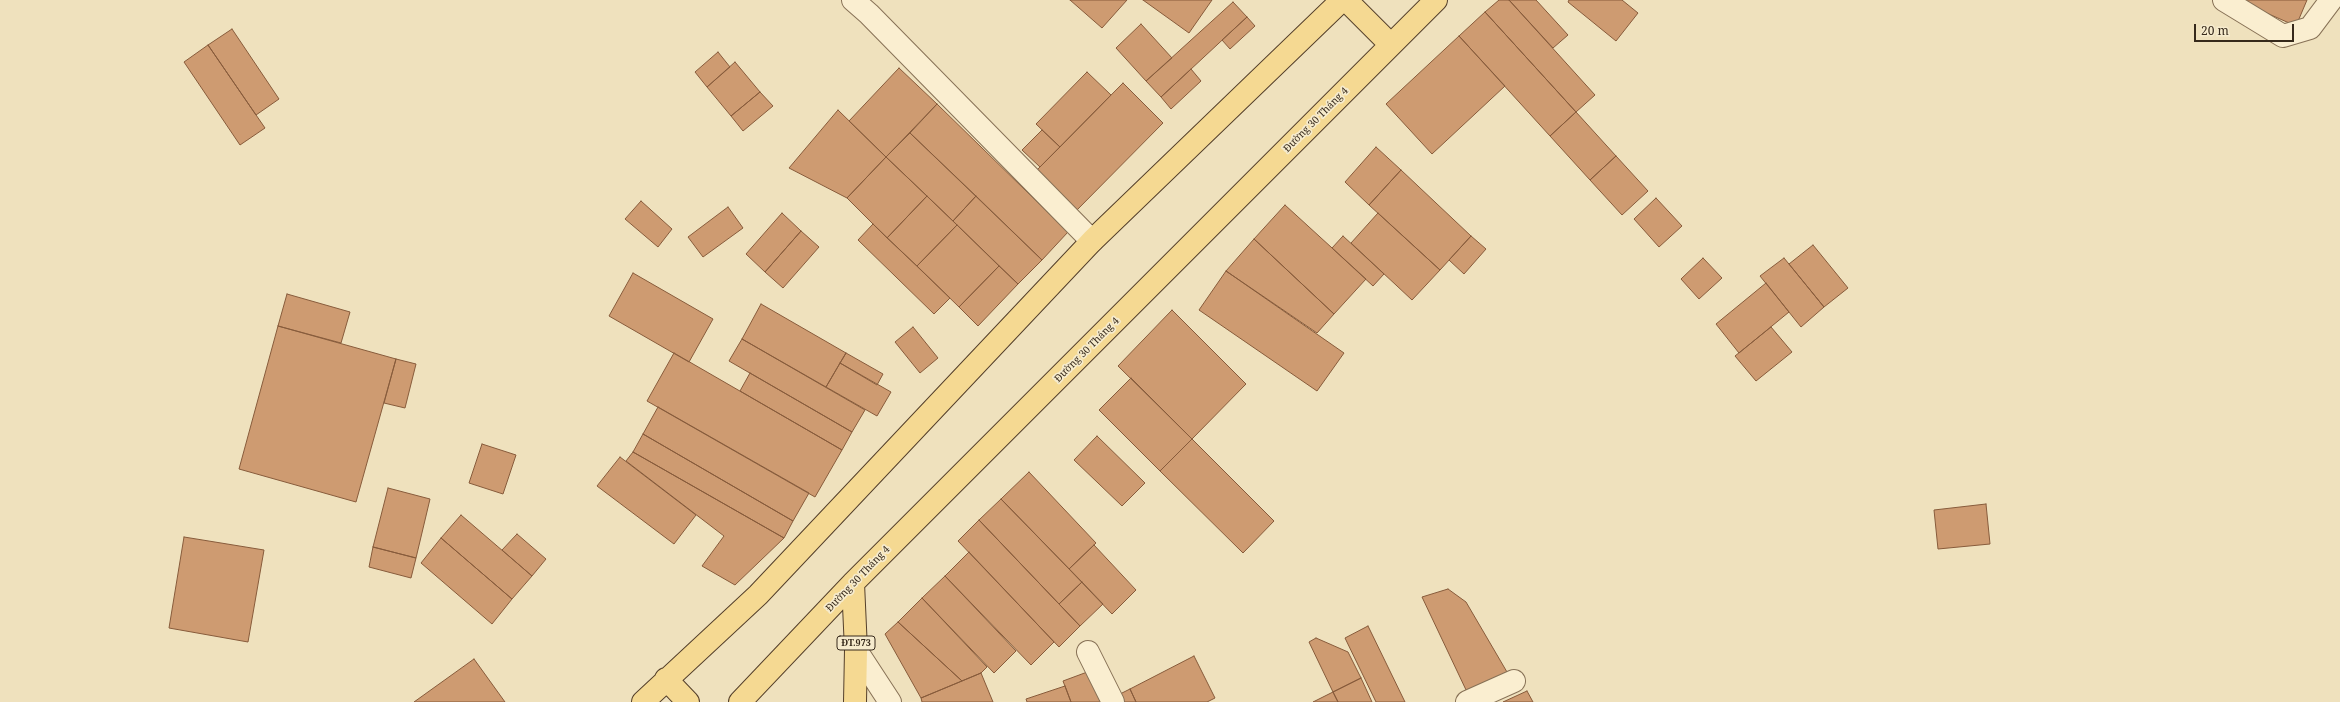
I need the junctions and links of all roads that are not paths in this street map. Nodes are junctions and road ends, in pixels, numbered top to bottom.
1 (853, 0) edge
2 (1342, 0) edge
3 (1346, 0) edge
4 (1436, 0) edge
5 (2224, 0) edge
6 (2331, 0) edge
7 (1391, 45) junction
8 (1092, 242) junction
9 (853, 584) junction
10 (856, 650) junction
11 (1088, 652) dead end
12 (666, 679) junction
13 (1514, 681) dead end
14 (643, 702) edge
15 (688, 702) edge
16 (740, 702) edge
17 (855, 702) edge
18 (890, 702) edge
19 (1113, 702) edge
20 (1467, 702) edge

1 - 8 street
2 - 8 main road
3 - 7 main road
4 - 7 main road, Đường 30 Tháng 4
5 - 6 street
7 - 9 main road, Đường 30 Tháng 4
8 - 12 main road
9 - 10 main road, ĐT.973
9 - 16 main road, Đường 30 Tháng 4
10 - 17 main road, ĐT.973
10 - 18 street
11 - 19 street
12 - 14 main road
12 - 15 main road
13 - 20 street

